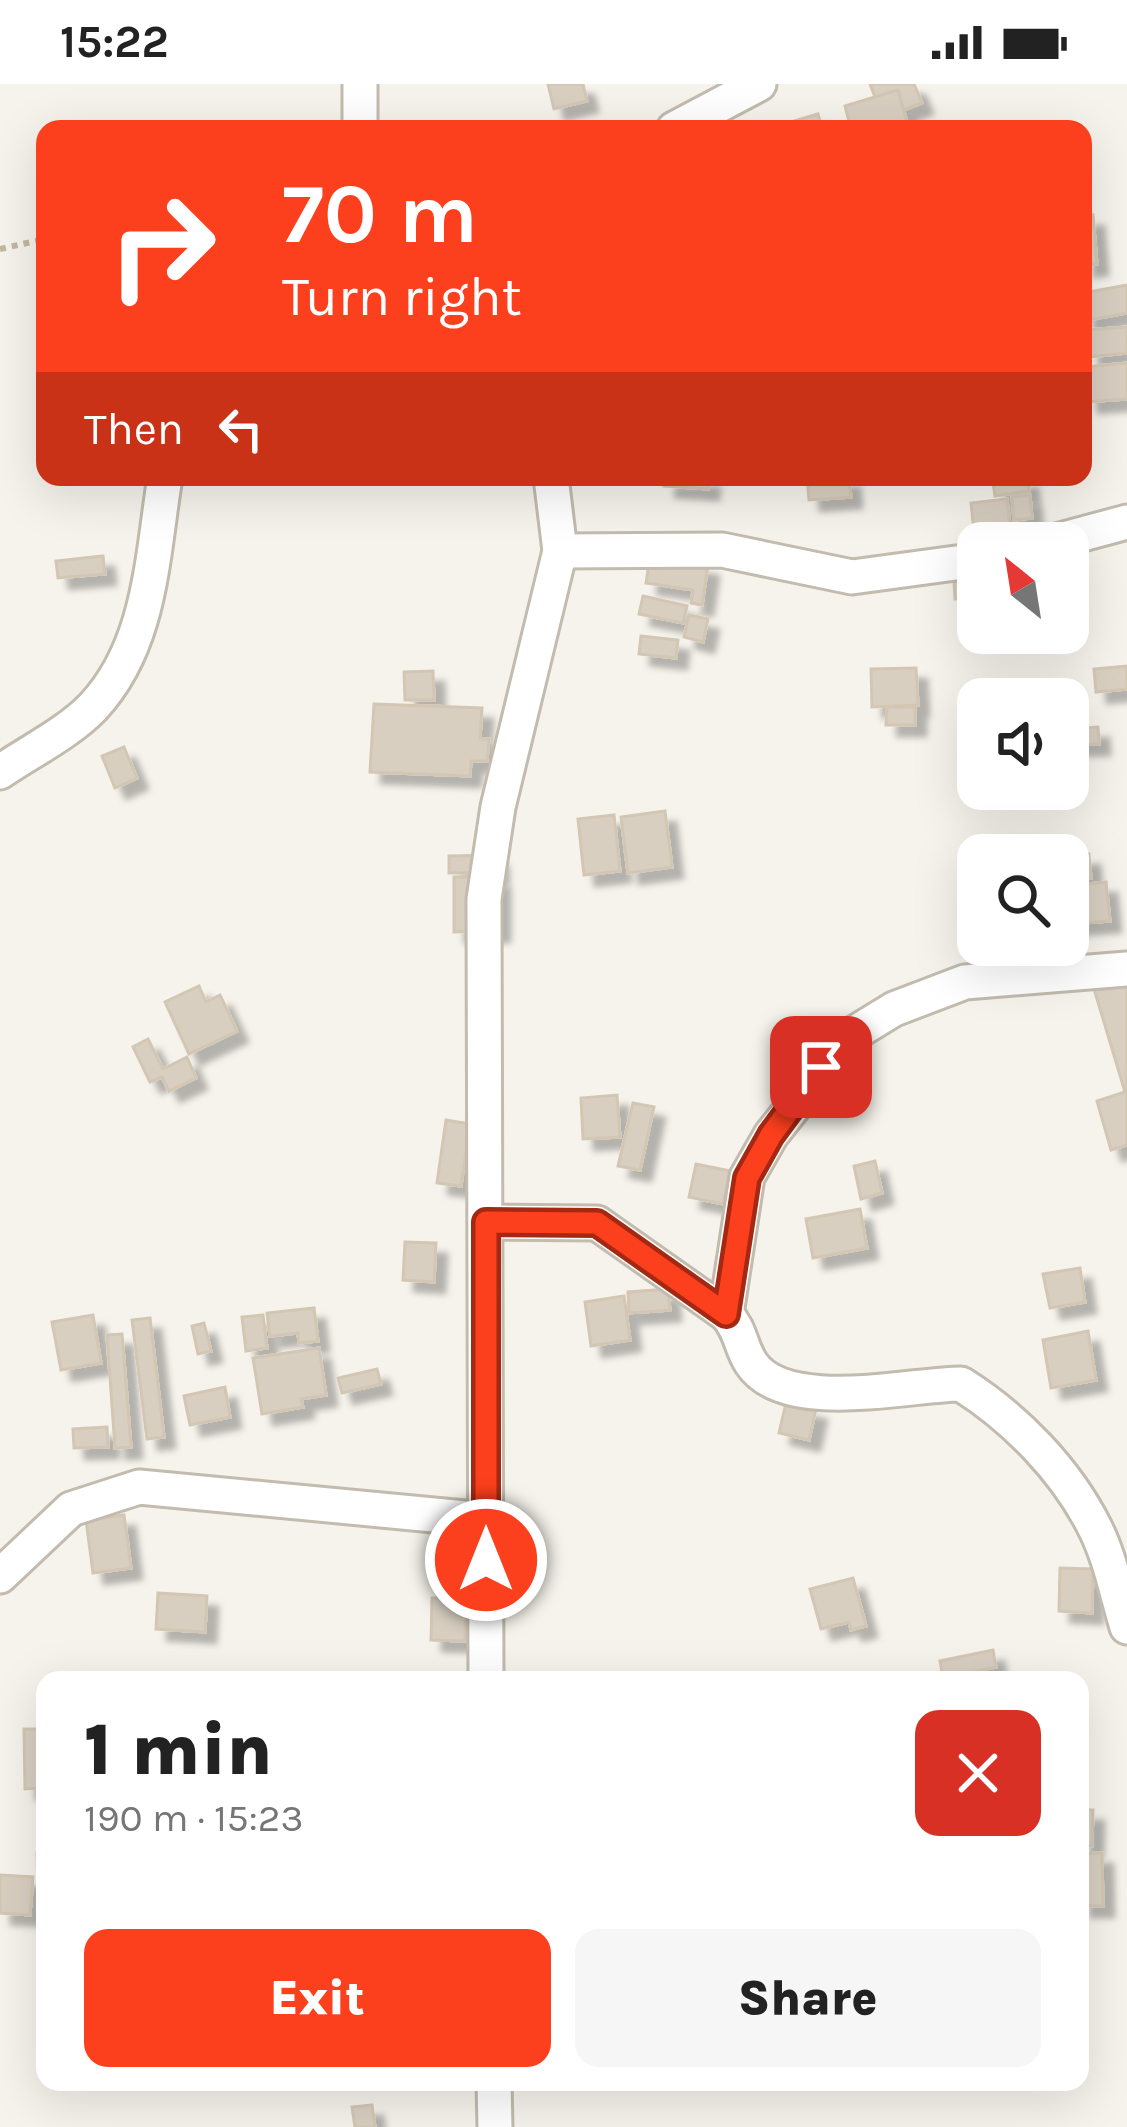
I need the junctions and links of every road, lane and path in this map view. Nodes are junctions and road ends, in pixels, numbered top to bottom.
1 (360, 84) edge
2 (759, 84) edge
3 (360, 120) edge
4 (691, 120) edge
5 (36, 241) edge
6 (0, 249) edge
7 (164, 486) edge
8 (552, 486) edge
9 (1127, 522) edge
10 (1089, 532) edge
11 (560, 550) junction
12 (957, 563) edge
13 (0, 772) edge
14 (1127, 969) edge
15 (486, 1222) junction
16 (726, 1314) junction
17 (486, 1520) junction
18 (0, 1576) edge
19 (1127, 1627) edge
20 (486, 1671) edge
21 (494, 2091) edge
22 (495, 2127) edge

1 - 3 street
2 - 4 street
5 - 6 path
7 - 13 street
8 - 11 street
9 - 10 street
11 - 12 street
11 - 15 street
14 - 16 street
15 - 16 street
15 - 17 street
16 - 19 street
17 - 18 street
17 - 20 street
21 - 22 street

